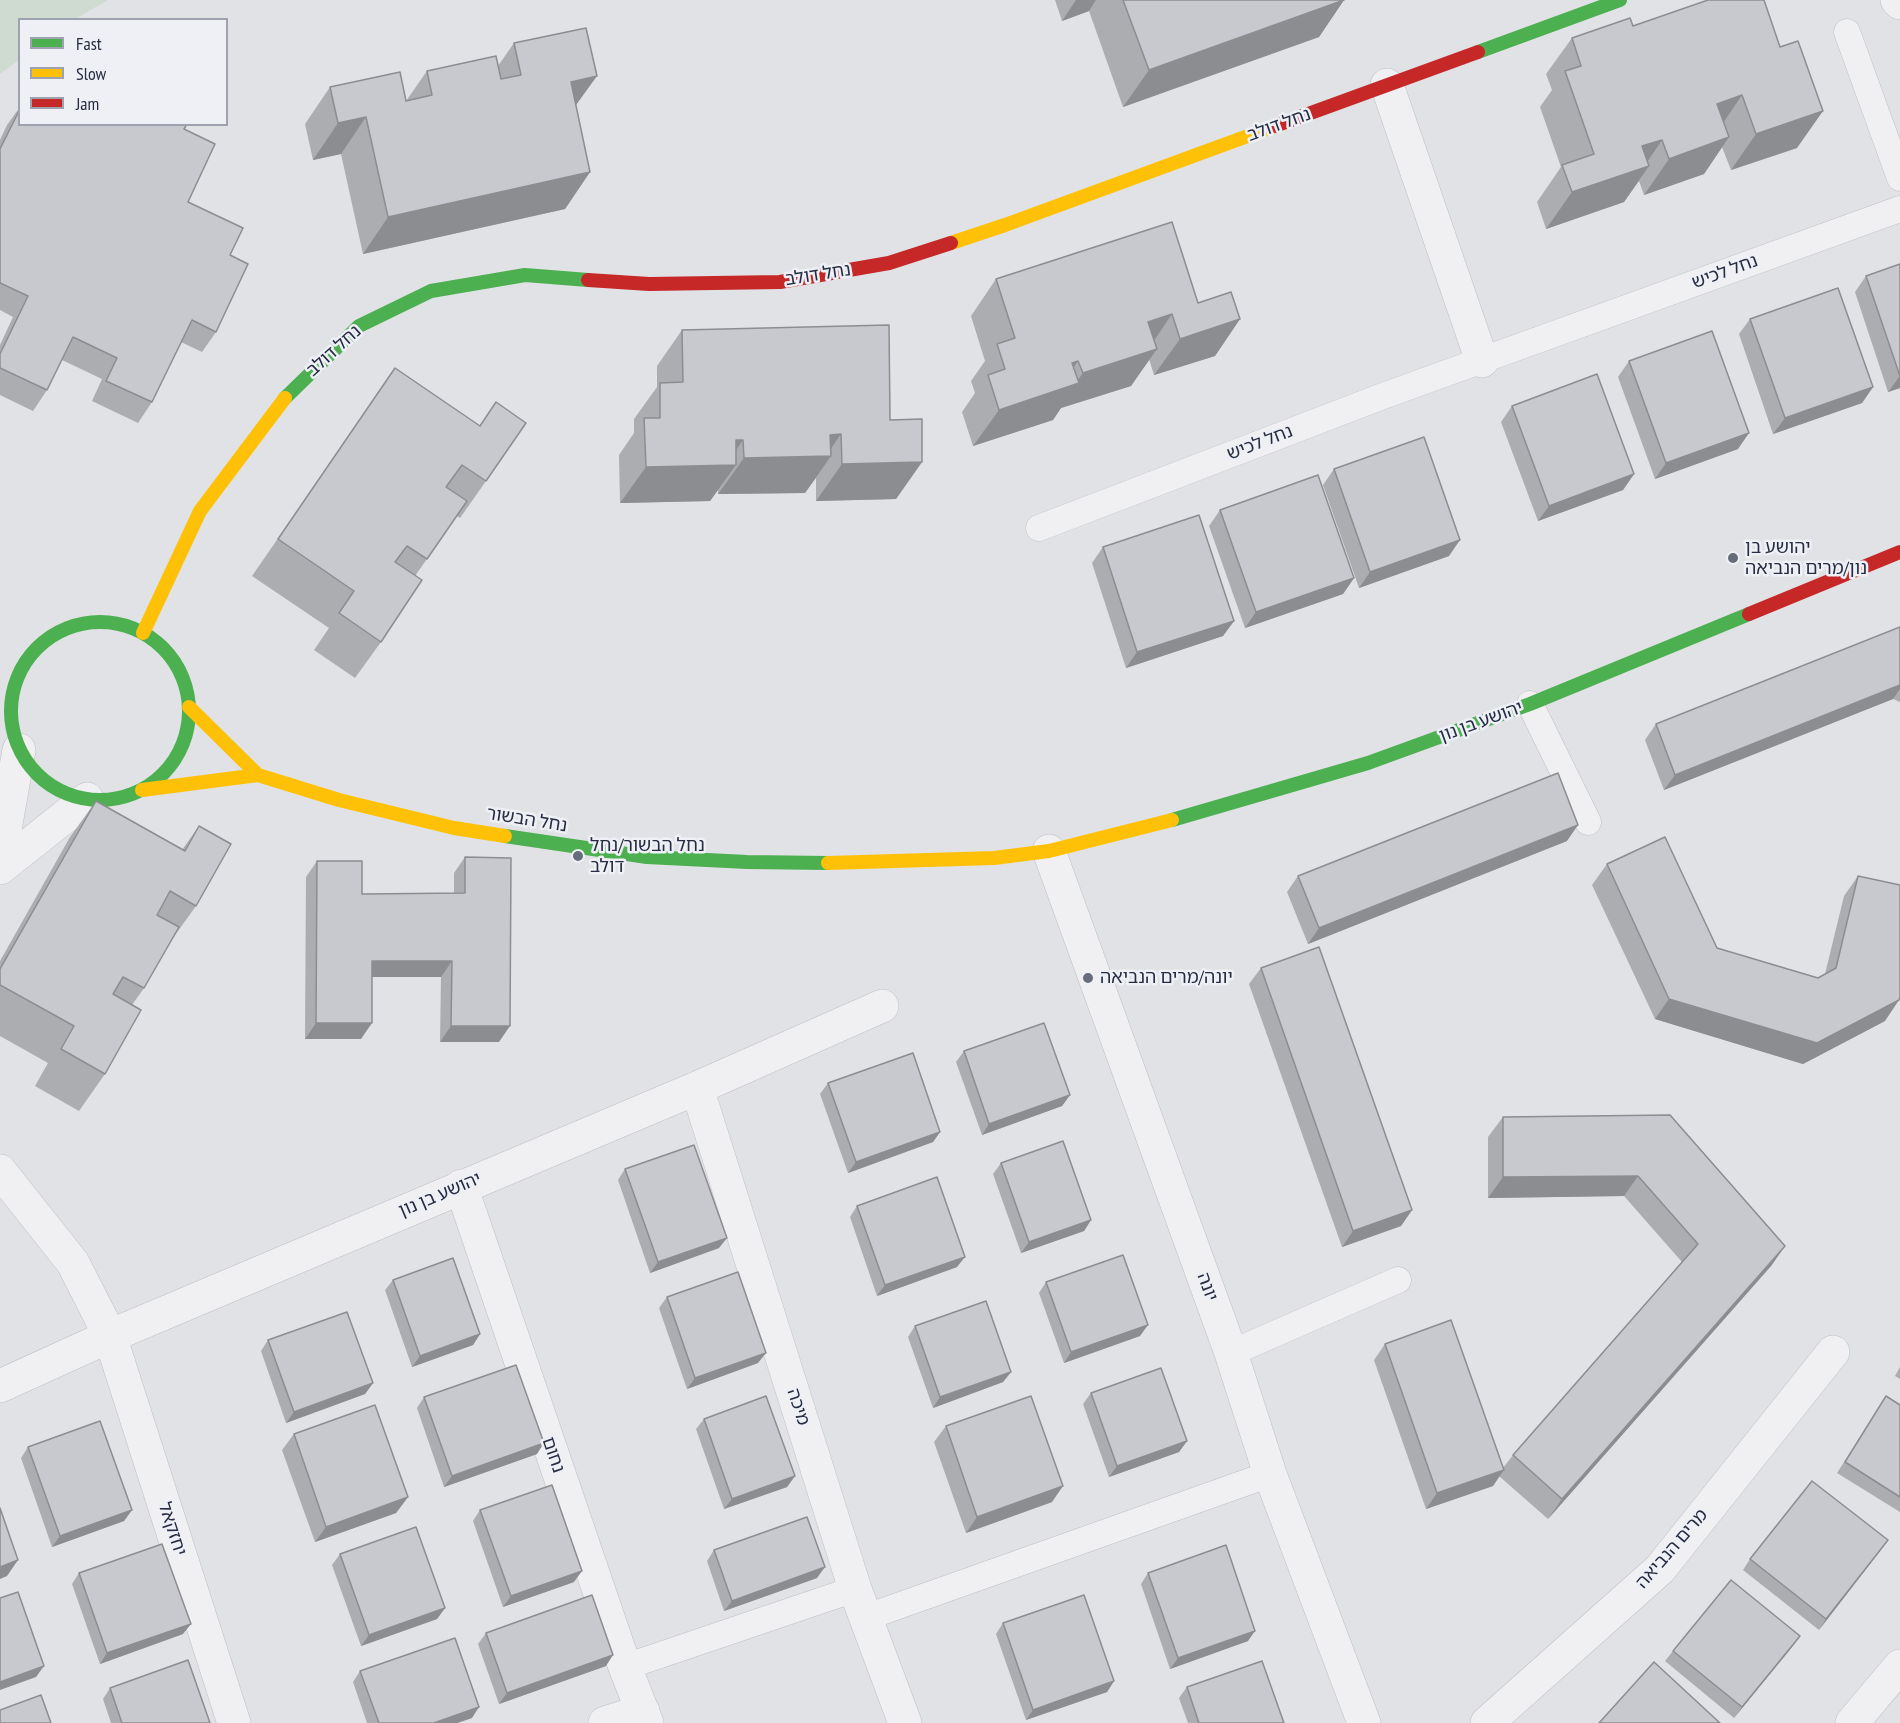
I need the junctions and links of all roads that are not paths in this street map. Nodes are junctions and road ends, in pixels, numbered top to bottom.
1 (1620, 0) edge
2 (1847, 32) dead end
3 (1387, 85) junction
4 (1900, 178) edge
5 (1900, 209) edge
6 (1482, 361) junction
7 (1039, 528) dead end
8 (1900, 552) edge
9 (143, 633) junction
10 (1530, 704) junction
11 (189, 707) junction
12 (19, 750) junction
13 (258, 775) junction
14 (142, 790) junction
15 (87, 799) junction
16 (1588, 822) dead end
17 (1049, 850) junction
18 (0, 858) edge
19 (0, 868) edge
20 (882, 1006) dead end
21 (697, 1088) junction
22 (0, 1171) edge
23 (461, 1186) junction
24 (1398, 1280) dead end
25 (110, 1336) junction
26 (1833, 1352) dead end
27 (1230, 1353) junction
28 (0, 1386) edge
29 (1270, 1474) junction
30 (861, 1603) junction
31 (625, 1666) junction
32 (1900, 1666) edge
33 (645, 1717) edge
34 (234, 1723) edge
35 (605, 1723) edge
36 (905, 1723) edge
37 (1364, 1723) edge
38 (1487, 1723) edge
39 (1852, 1723) edge

1 - 3 street, נחל דולב
2 - 4 lane
3 - 6 street
3 - 9 street, נחל דולב
5 - 6 lane, נחל לכיש
6 - 7 lane, נחל לכיש
8 - 10 street, יהושע בן נון
9 - 11 street
9 - 12 street
10 - 16 lane
10 - 17 street, יהושע בן נון
11 - 13 street, נחל הבשור
11 - 14 street
12 - 15 street
12 - 18 street
13 - 14 street, נחל הבשור
13 - 17 street, נחל הבשור
14 - 15 street
15 - 19 street
17 - 27 street, יונה
20 - 21 street, יהושע בן נון
21 - 23 street, יהושע בן נון
21 - 30 street, מיכה
22 - 25 street, יחזקאל
23 - 25 street, יהושע בן נון
23 - 31 street, נחום
24 - 27 lane
25 - 28 street, יהושע בן נון
25 - 34 street, יחזקאל
26 - 38 street, מרים הנביאה
27 - 29 street, יונה
29 - 30 lane
29 - 37 street, יונה
30 - 31 lane
30 - 36 street, מיכה
31 - 33 street, נחום
32 - 39 street
33 - 35 street

